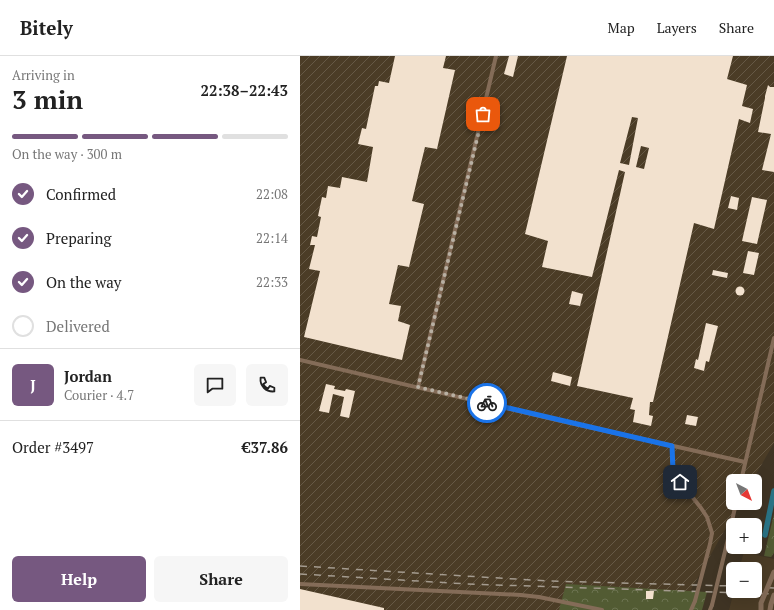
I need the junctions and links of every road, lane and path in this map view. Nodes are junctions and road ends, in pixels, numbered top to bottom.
1 (496, 56) edge
2 (774, 338) edge
3 (300, 360) edge
4 (418, 387) junction
5 (672, 446) junction
6 (745, 462) junction
7 (742, 474) edge
8 (734, 510) edge
9 (774, 572) edge
10 (300, 584) edge
11 (774, 595) edge
12 (602, 610) edge
13 (691, 610) edge
14 (710, 610) edge
15 (761, 610) edge
16 (770, 610) edge

1 - 4 street
2 - 6 street
3 - 4 street
4 - 5 street
5 - 6 street
5 - 13 street, bridge
6 - 7 street
8 - 14 street, bridge
9 - 15 street, bridge
10 - 12 street
11 - 16 street

